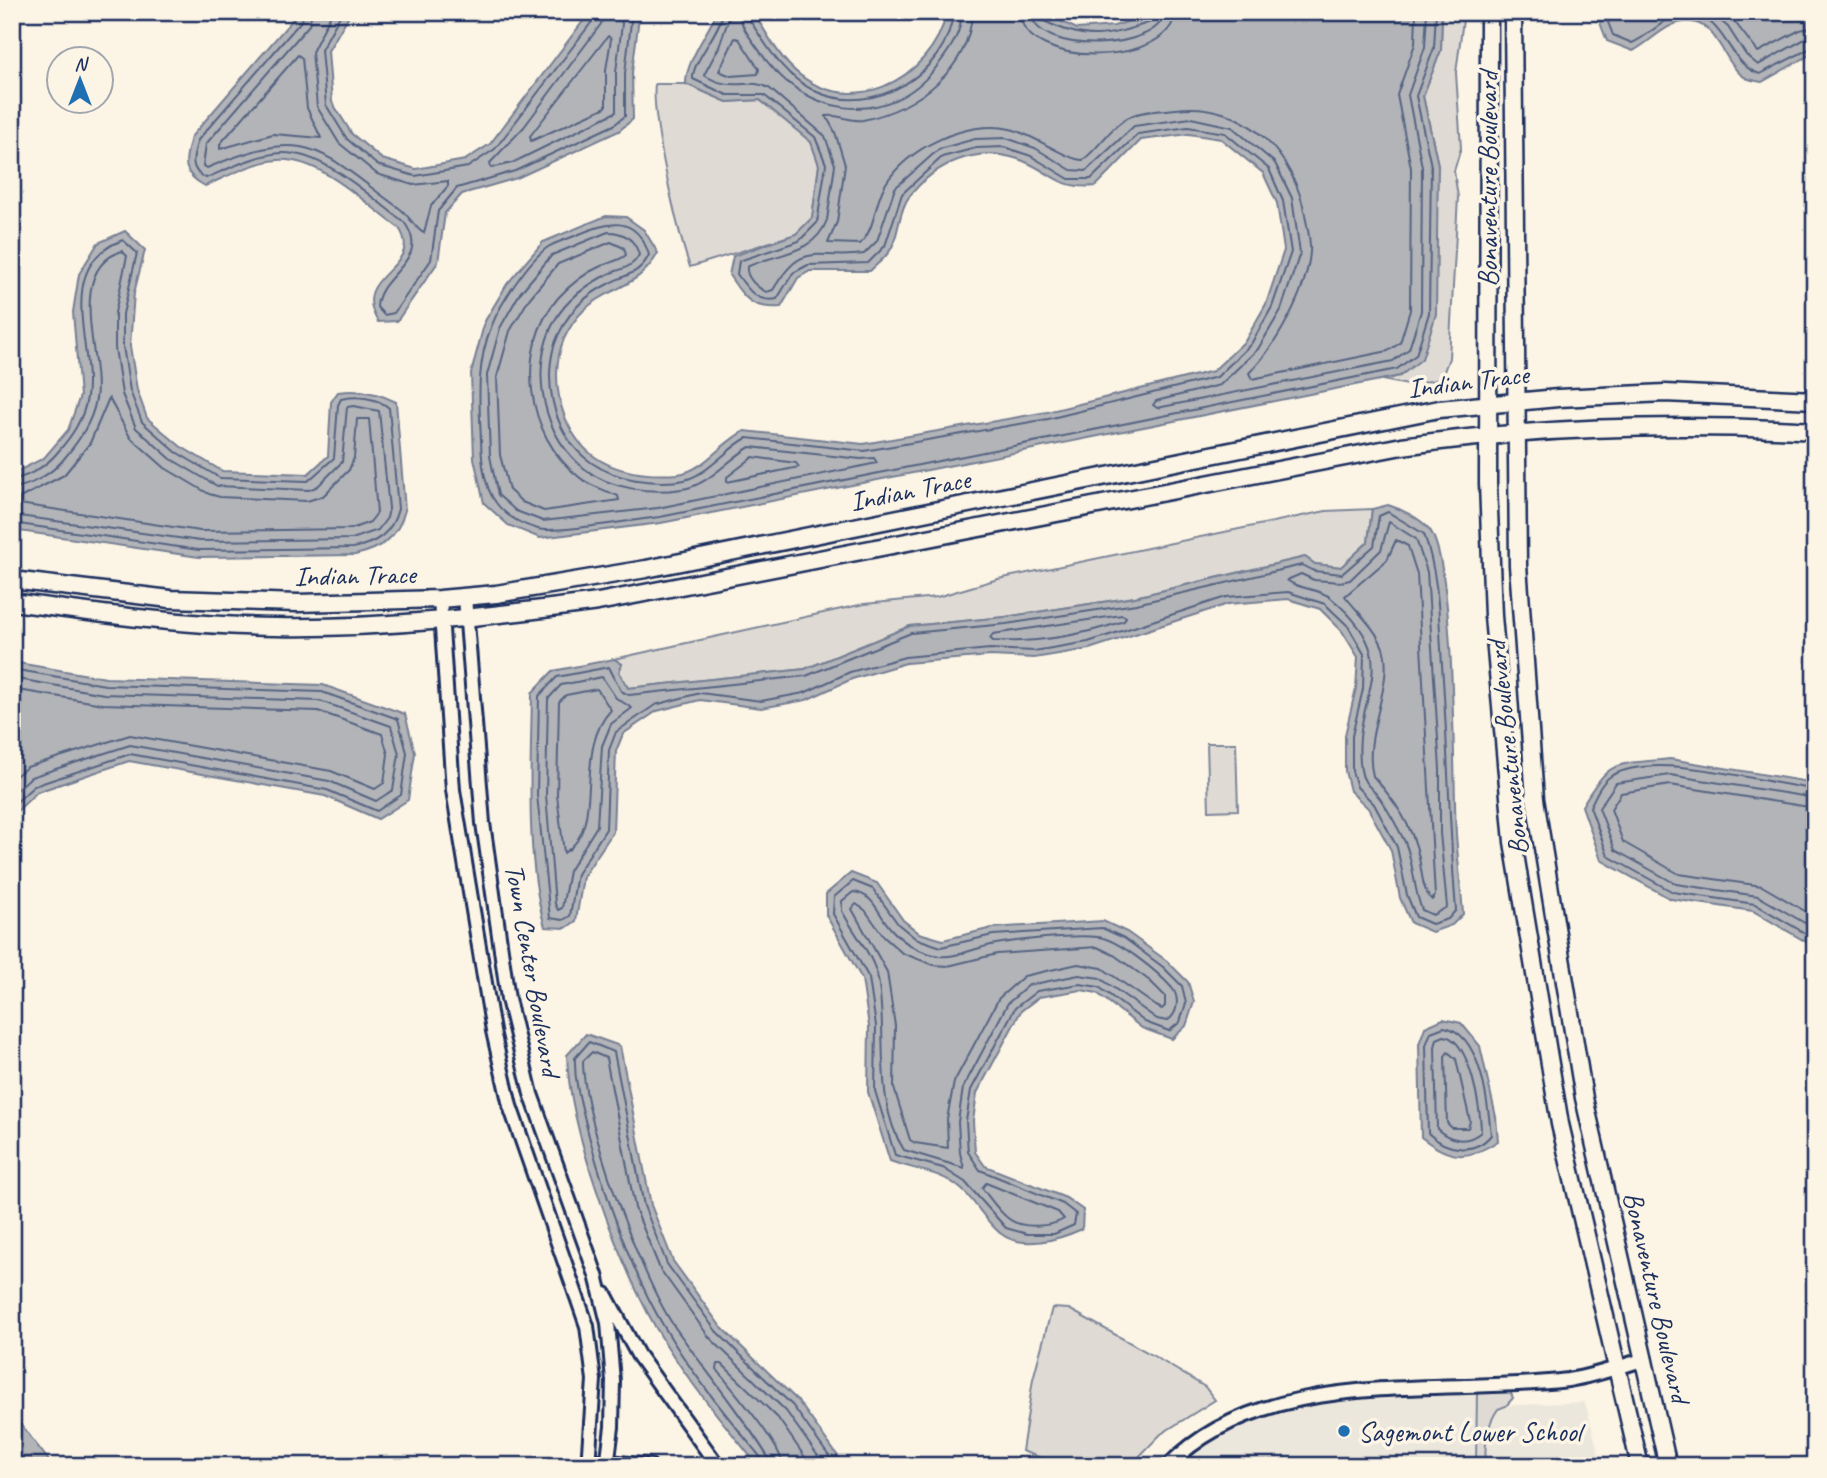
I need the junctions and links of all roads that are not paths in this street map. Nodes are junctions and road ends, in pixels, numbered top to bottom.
1 (1489, 12) edge
2 (1513, 12) edge
3 (1815, 400) edge
4 (1514, 402) junction
5 (1487, 404) junction
6 (1515, 431) junction
7 (1815, 431) edge
8 (1488, 434) junction
9 (12, 580) edge
10 (465, 597) junction
11 (440, 599) junction
12 (12, 602) edge
13 (467, 618) junction
14 (440, 621) junction
15 (596, 1275) junction
16 (1645, 1359) junction
17 (1619, 1368) junction
18 (607, 1463) edge
19 (590, 1465) edge
20 (650, 1466) edge
21 (718, 1466) edge
22 (1168, 1466) edge
23 (1640, 1466) edge
24 (1668, 1466) edge

1 - 5 main road, Bonaventure Boulevard
2 - 4 main road, Bonaventure Boulevard
3 - 4 main road, Indian Trace
4 - 5 main road, Indian Trace
4 - 6 main road, Bonaventure Boulevard
5 - 8 main road, Bonaventure Boulevard
5 - 10 main road, Indian Trace
6 - 7 main road, Indian Trace
6 - 8 main road, Indian Trace
6 - 16 main road, Bonaventure Boulevard
8 - 13 main road, Indian Trace
8 - 17 main road, Bonaventure Boulevard
9 - 11 main road, Indian Trace
10 - 11 main road, Indian Trace
10 - 13 street, Town Center Boulevard
11 - 14 street, Town Center Boulevard
12 - 14 main road, Indian Trace
13 - 14 main road, Indian Trace
13 - 15 street, Town Center Boulevard
14 - 19 street, Town Center Boulevard
15 - 18 street, Town Center Boulevard
15 - 21 street
16 - 17 street
16 - 24 main road, Bonaventure Boulevard
17 - 22 street
17 - 23 main road, Bonaventure Boulevard
18 - 19 street
18 - 20 street

